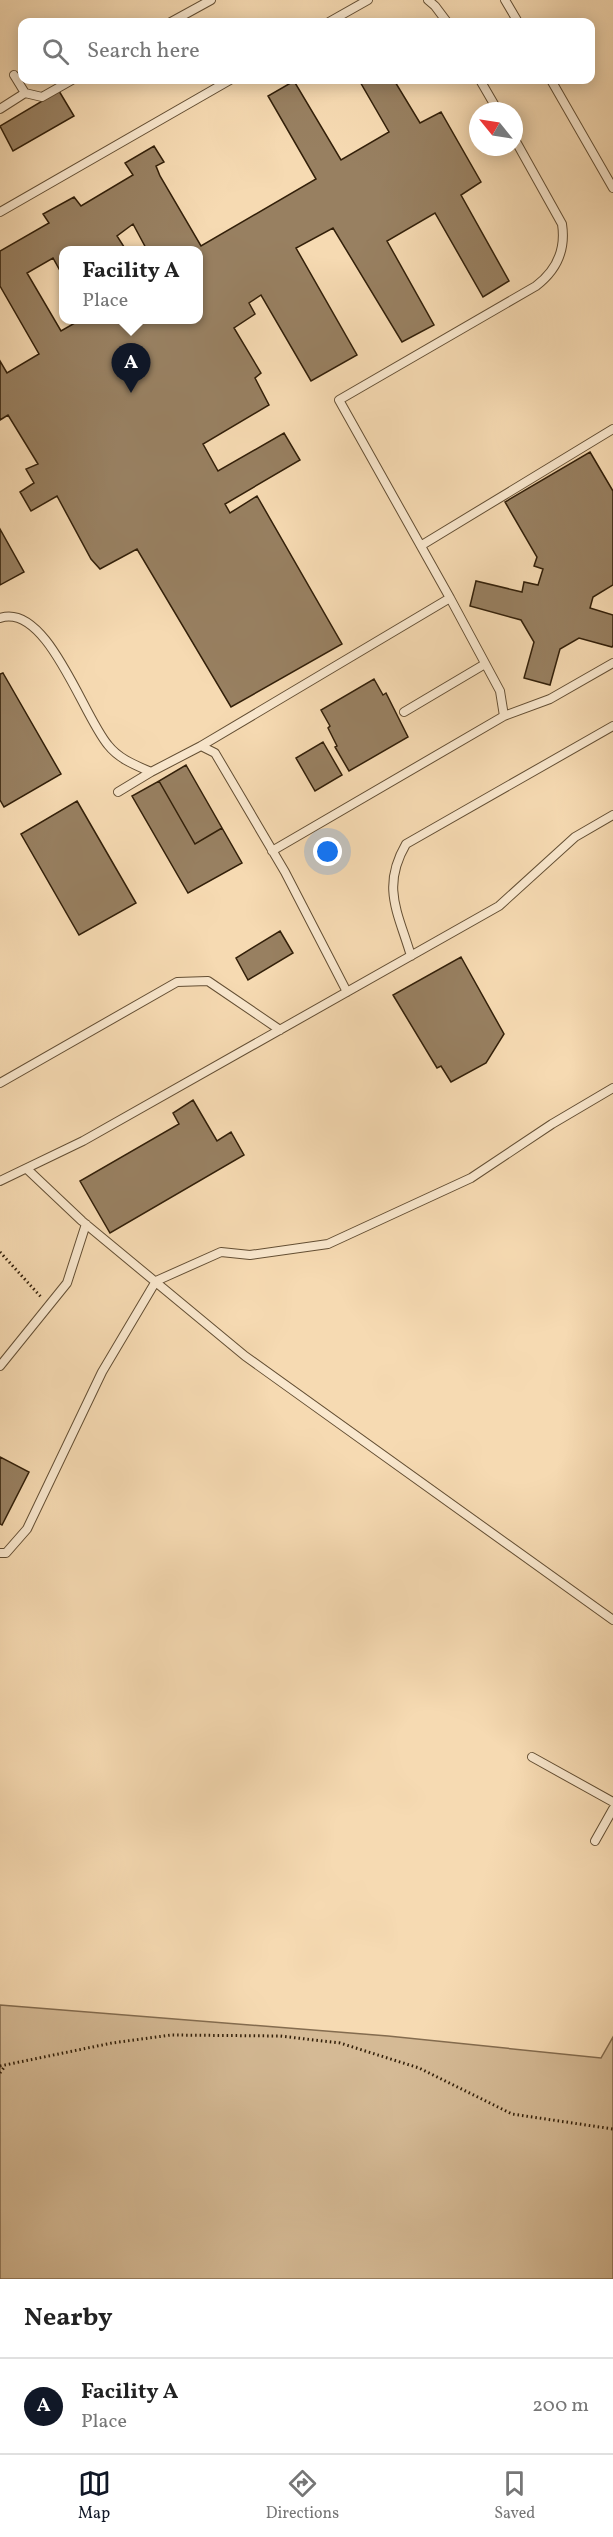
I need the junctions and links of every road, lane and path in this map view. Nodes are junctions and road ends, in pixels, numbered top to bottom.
1 (211, 0) edge
2 (368, 0) edge
3 (428, 0) edge
4 (505, 0) edge
5 (178, 18) edge
6 (336, 18) edge
7 (444, 18) edge
8 (516, 18) edge
9 (14, 75) dead end
10 (18, 82) edge
11 (20, 84) edge
12 (65, 84) edge
13 (223, 84) edge
14 (482, 84) edge
15 (553, 84) edge
16 (25, 93) junction
17 (493, 102) edge
18 (0, 109) edge
19 (523, 154) edge
20 (613, 188) edge
21 (0, 212) edge
22 (613, 429) edge
23 (422, 545) junction
24 (450, 598) junction
25 (0, 618) edge
26 (613, 663) edge
27 (485, 664) junction
28 (404, 712) dead end
29 (504, 716) junction
30 (613, 726) edge
31 (201, 746) junction
32 (151, 772) junction
33 (118, 792) dead end
34 (613, 815) edge
35 (272, 850) junction
36 (411, 956) junction
37 (347, 992) junction
38 (280, 1030) junction
39 (0, 1083) edge
40 (613, 1088) edge
41 (27, 1169) junction
42 (0, 1181) edge
43 (86, 1224) junction
44 (0, 1252) edge
45 (156, 1281) junction
46 (49, 1306) junction
47 (0, 1366) edge
48 (0, 1553) edge
49 (613, 1620) edge
50 (532, 1757) dead end
51 (613, 1802) edge
52 (613, 1809) edge
53 (595, 1841) dead end
54 (7, 2065) junction
55 (0, 2066) edge
56 (0, 2073) edge
57 (613, 2128) edge

1 - 5 lane
2 - 6 lane
3 - 7 lane
4 - 8 lane
9 - 10 lane
11 - 16 lane
12 - 16 lane
13 - 21 lane
14 - 17 lane
15 - 20 lane
16 - 18 lane
19 - 23 lane
22 - 23 lane
23 - 24 lane
24 - 27 lane
24 - 31 lane
25 - 32 lane
26 - 29 lane
27 - 28 lane
27 - 29 lane
29 - 35 lane
30 - 36 lane
31 - 32 lane
31 - 35 lane
32 - 33 lane
34 - 36 lane
35 - 37 lane
36 - 37 lane
37 - 38 lane
38 - 39 lane
38 - 41 lane
40 - 45 lane
41 - 42 lane
41 - 43 lane
43 - 45 lane
43 - 46 lane
44 - 46 path
45 - 48 lane
45 - 49 lane
46 - 47 lane
50 - 51 lane
52 - 53 lane
54 - 55 path
54 - 56 path
54 - 57 path

